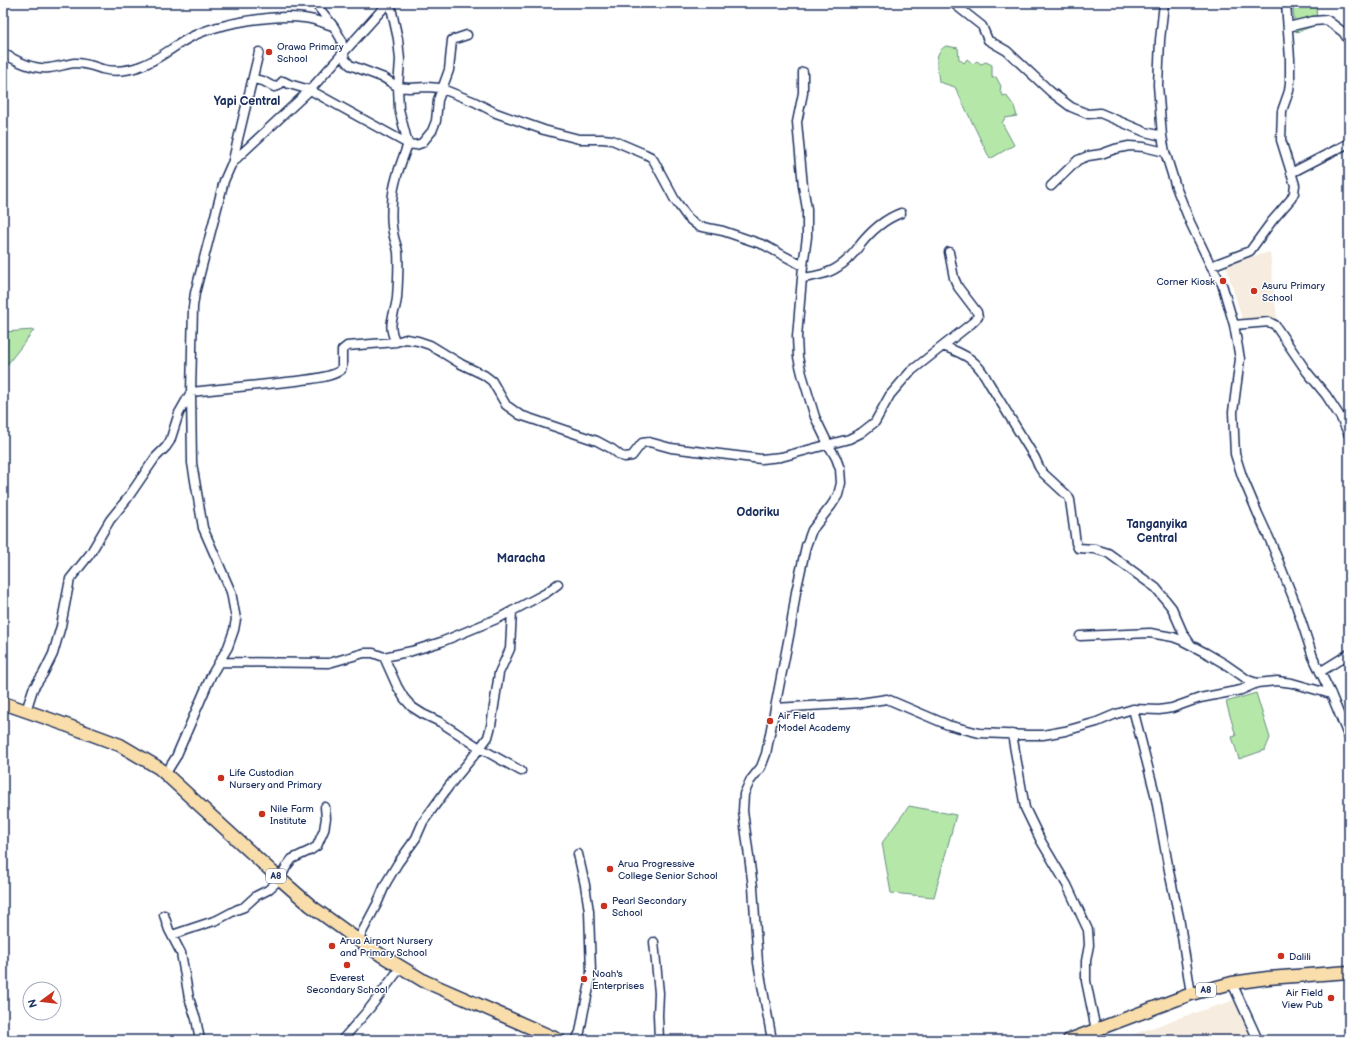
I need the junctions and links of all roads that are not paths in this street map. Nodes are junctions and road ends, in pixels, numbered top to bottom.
1 (315, 3) edge
2 (389, 3) edge
3 (953, 3) edge
4 (1164, 3) edge
5 (1286, 3) edge
6 (334, 27) junction
7 (1288, 27) junction
8 (467, 35) dead end
9 (1349, 41) edge
10 (259, 52) dead end
11 (344, 52) junction
12 (3, 53) edge
13 (803, 72) dead end
14 (253, 79) junction
15 (398, 87) junction
16 (442, 89) junction
17 (310, 90) junction
18 (1162, 136) junction
19 (408, 144) junction
20 (1349, 144) edge
21 (1165, 152) junction
22 (231, 165) junction
23 (1292, 173) junction
24 (1051, 186) dead end
25 (901, 212) dead end
26 (950, 252) dead end
27 (803, 266) junction
28 (1211, 266) junction
29 (803, 278) junction
30 (1234, 325) junction
31 (396, 342) junction
32 (943, 346) junction
33 (191, 392) junction
34 (1349, 435) edge
35 (828, 444) junction
36 (558, 584) dead end
37 (512, 611) junction
38 (1080, 636) dead end
39 (1191, 645) junction
40 (1349, 654) edge
41 (384, 657) junction
42 (220, 662) junction
43 (1320, 672) junction
44 (1257, 683) junction
45 (1331, 694) junction
46 (3, 703) edge
47 (775, 708) junction
48 (1133, 709) junction
49 (26, 710) junction
50 (1012, 734) junction
51 (1349, 738) edge
52 (480, 748) junction
53 (521, 771) dead end
54 (166, 773) junction
55 (325, 807) dead end
56 (578, 854) dead end
57 (280, 879) junction
58 (164, 915) dead end
59 (172, 935) junction
60 (358, 940) junction
61 (654, 942) dead end
62 (400, 967) junction
63 (1349, 972) edge
64 (1232, 983) junction
65 (1191, 994) junction
66 (1096, 1030) junction
67 (200, 1040) edge
68 (342, 1040) edge
69 (559, 1040) edge
70 (576, 1040) edge
71 (659, 1040) edge
72 (772, 1040) edge
73 (1069, 1040) edge
74 (1258, 1040) edge

1 - 6 street
2 - 11 street
2 - 15 street
3 - 18 street
4 - 18 street
5 - 7 street
6 - 11 street
6 - 12 street
7 - 9 street
7 - 23 street
8 - 16 street
10 - 14 street
11 - 15 street
11 - 17 street
13 - 27 street
14 - 17 street
14 - 22 street
15 - 16 street
15 - 19 street
16 - 19 street
16 - 27 street
17 - 19 street
17 - 22 street
18 - 21 street
19 - 31 street
20 - 23 street
21 - 24 street
21 - 28 street
22 - 33 street
23 - 28 street
25 - 29 street
26 - 32 street
27 - 29 street
28 - 30 street
29 - 35 street
30 - 34 street
30 - 43 street
31 - 33 street
31 - 35 street
32 - 35 street
32 - 39 street
33 - 42 street
33 - 49 street
35 - 47 street
36 - 37 street
37 - 41 street
37 - 52 street
38 - 39 street
39 - 44 street
40 - 43 street
41 - 42 street
41 - 52 street
42 - 54 street
43 - 45 street
44 - 45 street
44 - 48 street
45 - 51 street
46 - 49 main road, A8
47 - 50 street
47 - 72 street
48 - 50 street
48 - 65 street
49 - 54 main road, A8
50 - 66 street
52 - 53 street
52 - 60 street
54 - 57 main road, A8
55 - 57 street
56 - 70 street
57 - 59 street
57 - 60 main road, A8
58 - 59 street
59 - 67 street
60 - 62 main road, A8
61 - 71 street
62 - 68 street
62 - 69 main road, A8
63 - 64 main road, A8
64 - 65 main road, A8
64 - 74 street
65 - 66 main road, A8
66 - 73 main road, A8

